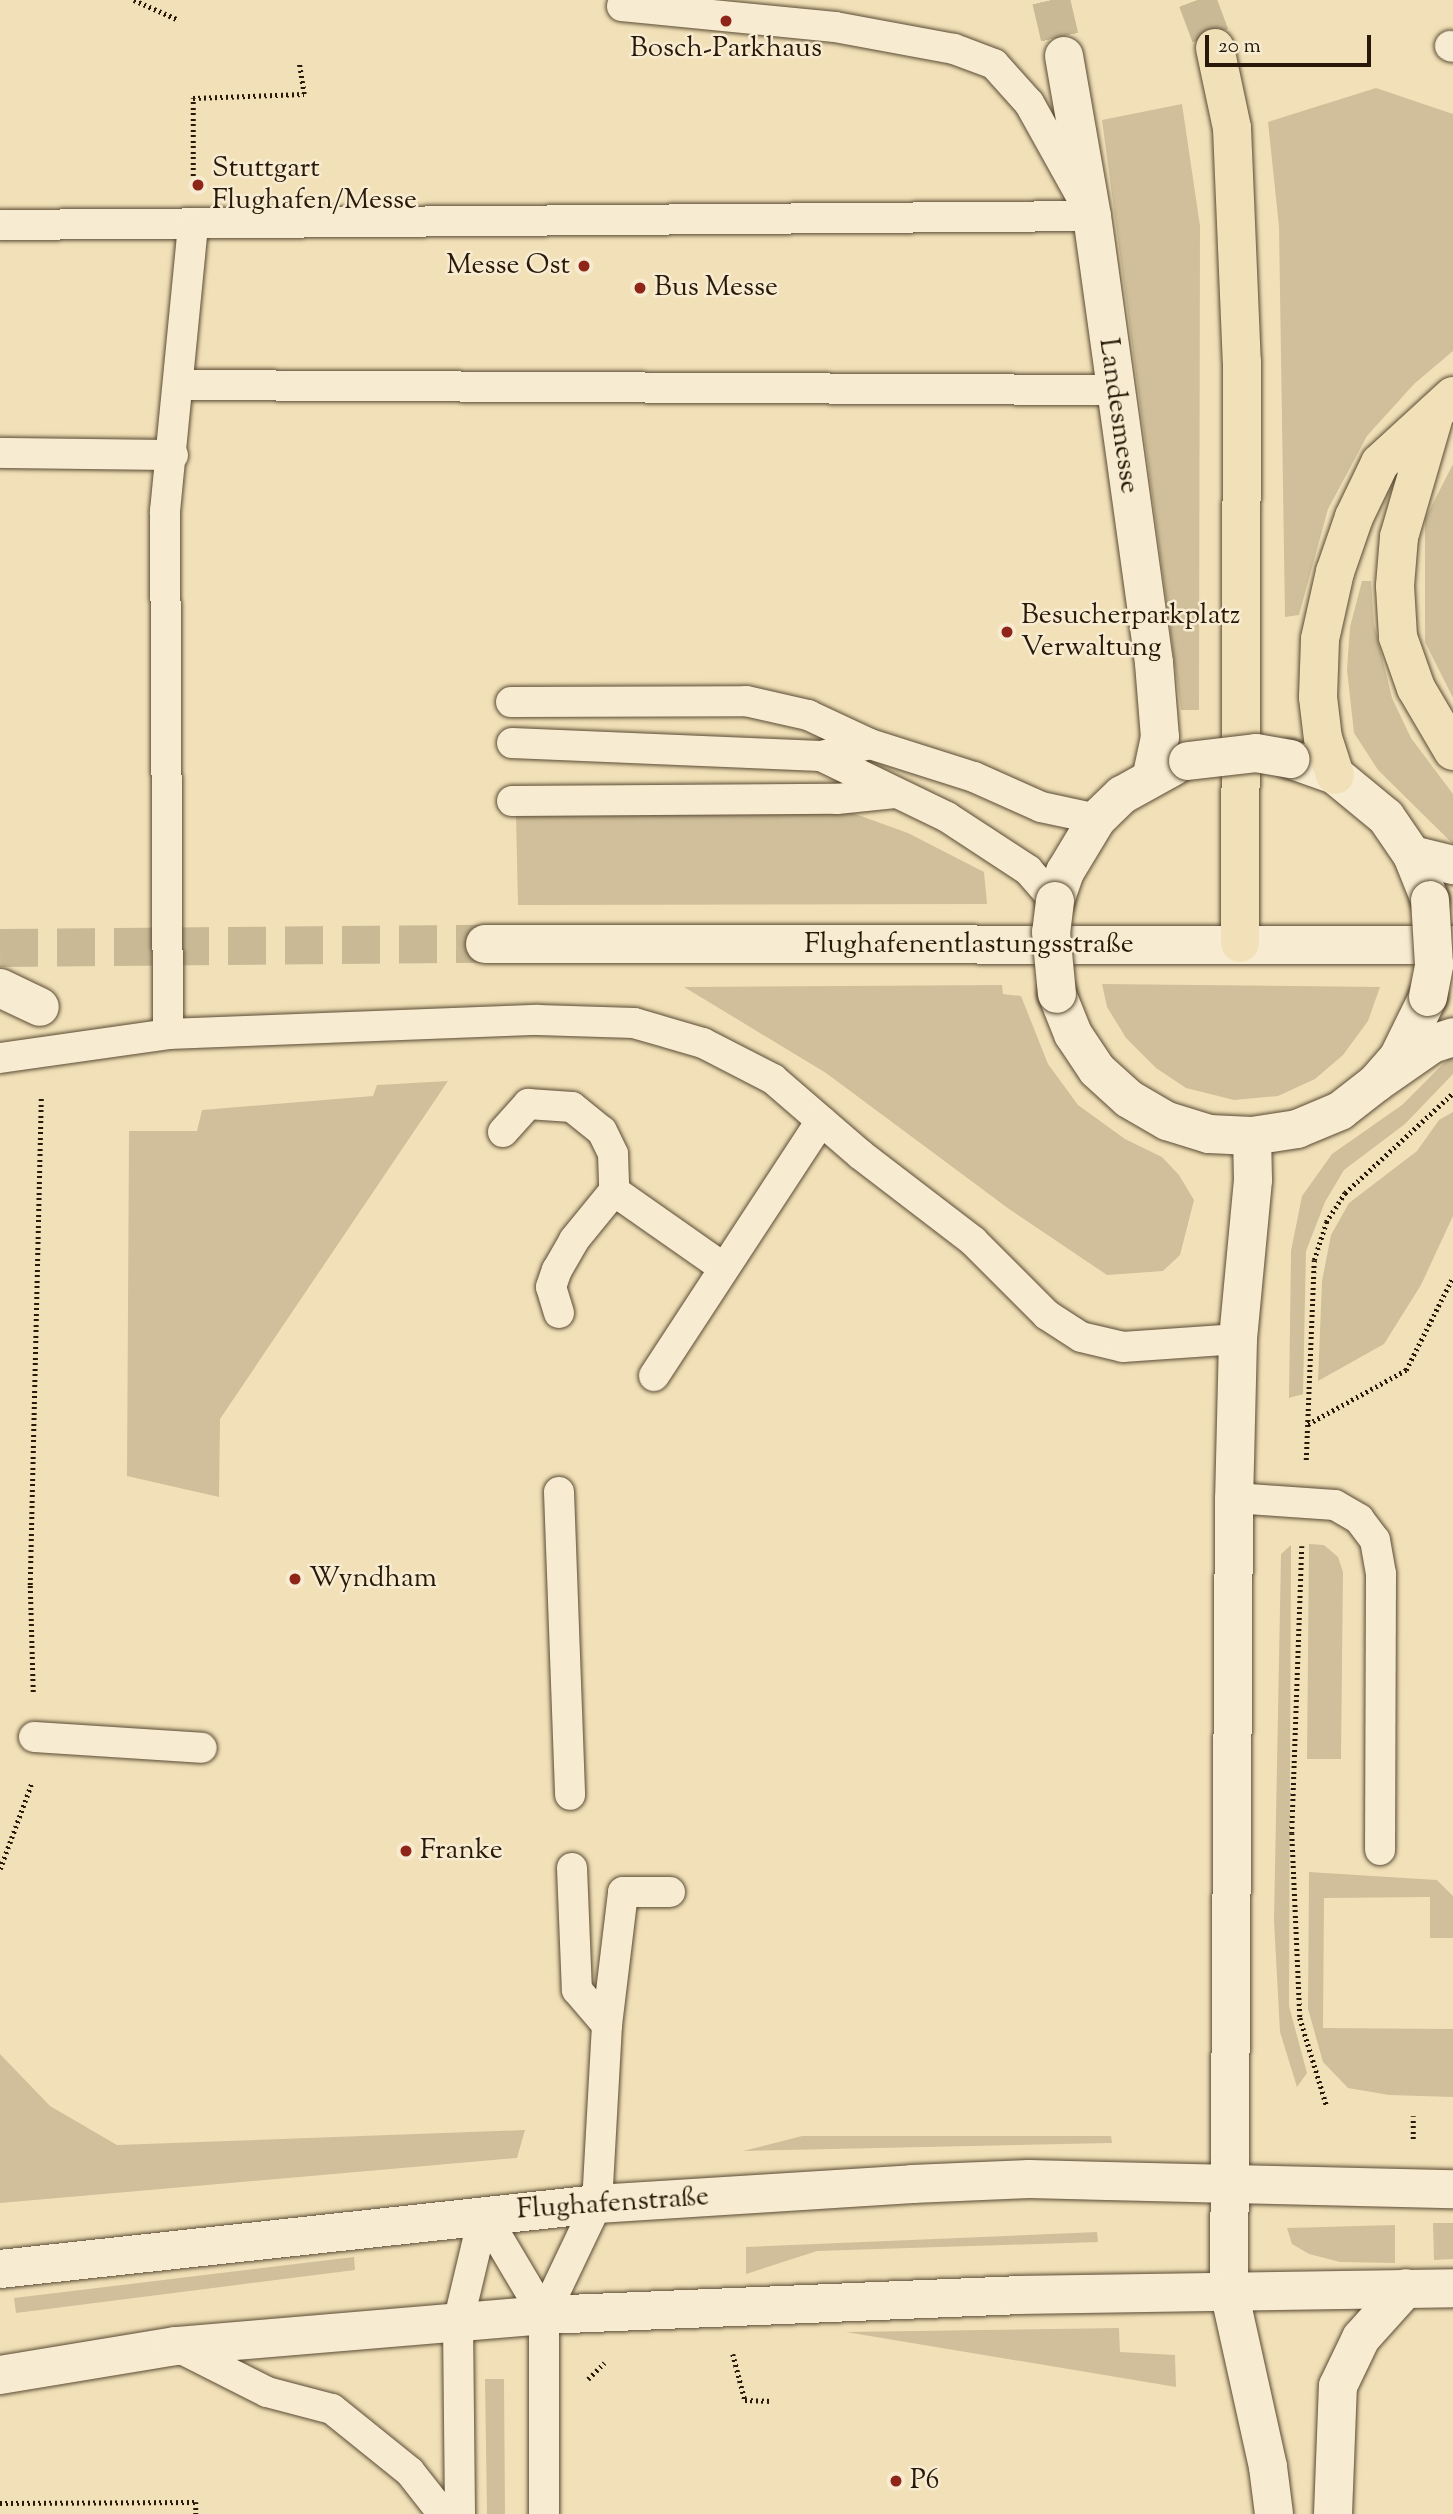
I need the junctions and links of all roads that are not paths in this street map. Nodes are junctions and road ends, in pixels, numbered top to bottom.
1 (622, 6) dead end
2 (1215, 48) tunnel mouth
3 (1064, 57) tunnel mouth
4 (1092, 216) junction
5 (193, 224) junction
6 (0, 225) edge
7 (181, 385) junction
8 (1114, 390) junction
9 (1444, 404) edge
10 (0, 453) edge
11 (173, 455) junction
12 (511, 702) dead end
13 (512, 743) dead end
14 (870, 744) junction
15 (1453, 751) edge
16 (821, 756) junction
17 (1335, 775) junction
18 (1152, 776) junction
19 (895, 793) junction
20 (512, 801) dead end
21 (1097, 819) junction
22 (1412, 855) junction
23 (1453, 865) edge
24 (1055, 901) junction
25 (1240, 943) junction
26 (485, 944) tunnel mouth
27 (1453, 945) edge
28 (0, 988) edge
29 (40, 1007) dead end
30 (168, 1034) junction
31 (1453, 1037) edge
32 (0, 1058) edge
33 (1376, 1083) junction
34 (821, 1121) junction
35 (503, 1132) dead end
36 (1252, 1136) junction
37 (614, 1191) junction
38 (724, 1269) junction
39 (559, 1313) dead end
40 (1238, 1339) junction
41 (654, 1376) dead end
42 (559, 1492) dead end
43 (1234, 1498) junction
44 (34, 1737) road end
45 (202, 1748) dead end
46 (570, 1796) dead end
47 (1380, 1850) dead end
48 (572, 1868) dead end
49 (670, 1892) dead end
50 (607, 2025) junction
51 (1228, 2183) junction
52 (1453, 2189) edge
53 (597, 2204) junction
54 (484, 2214) junction
55 (0, 2269) edge
56 (1406, 2288) junction
57 (1453, 2288) edge
58 (1229, 2291) junction
59 (544, 2315) junction
60 (458, 2323) junction
61 (176, 2346) junction
62 (0, 2375) edge
63 (443, 2514) edge
64 (460, 2514) edge
65 (544, 2514) edge
66 (1274, 2514) edge
67 (1334, 2514) edge

1 - 4 lane
2 - 25 highway
3 - 4 main road, Landesmesse
4 - 5 lane
4 - 8 main road, Landesmesse
5 - 6 lane
5 - 7 lane
7 - 8 lane
7 - 11 lane
8 - 18 main road, Landesmesse
9 - 15 highway
9 - 17 highway
10 - 11 lane
11 - 30 lane
12 - 14 lane
13 - 16 lane
14 - 16 lane
14 - 21 lane
16 - 19 lane
17 - 18 main road, bridge
17 - 22 main road
18 - 21 main road
19 - 20 lane
19 - 24 lane
21 - 24 main road
22 - 23 main road
22 - 33 main road, bridge
24 - 36 main road, bridge
25 - 26 main road, Flughafenentlastungsstraße
25 - 27 main road, Flughafenentlastungsstraße
28 - 29 main road
30 - 32 lane
30 - 34 lane
31 - 33 main road
33 - 36 main road
34 - 38 lane
34 - 40 lane
35 - 37 lane
36 - 40 main road
37 - 38 lane
37 - 39 lane
38 - 41 lane
40 - 43 main road
42 - 46 lane
43 - 47 lane
43 - 51 main road
44 - 45 lane
48 - 50 lane
49 - 50 lane
50 - 53 lane
51 - 52 main road, Flughafenstraße
51 - 53 main road, Flughafenstraße
51 - 58 main road
53 - 54 main road, Flughafenstraße
53 - 59 lane
54 - 55 main road, Flughafenstraße
54 - 59 lane
54 - 60 lane
56 - 57 main road
56 - 58 main road
56 - 67 main road
58 - 59 main road
58 - 66 main road
59 - 60 main road
59 - 65 lane
60 - 61 main road
60 - 64 lane
61 - 62 main road
61 - 63 lane

